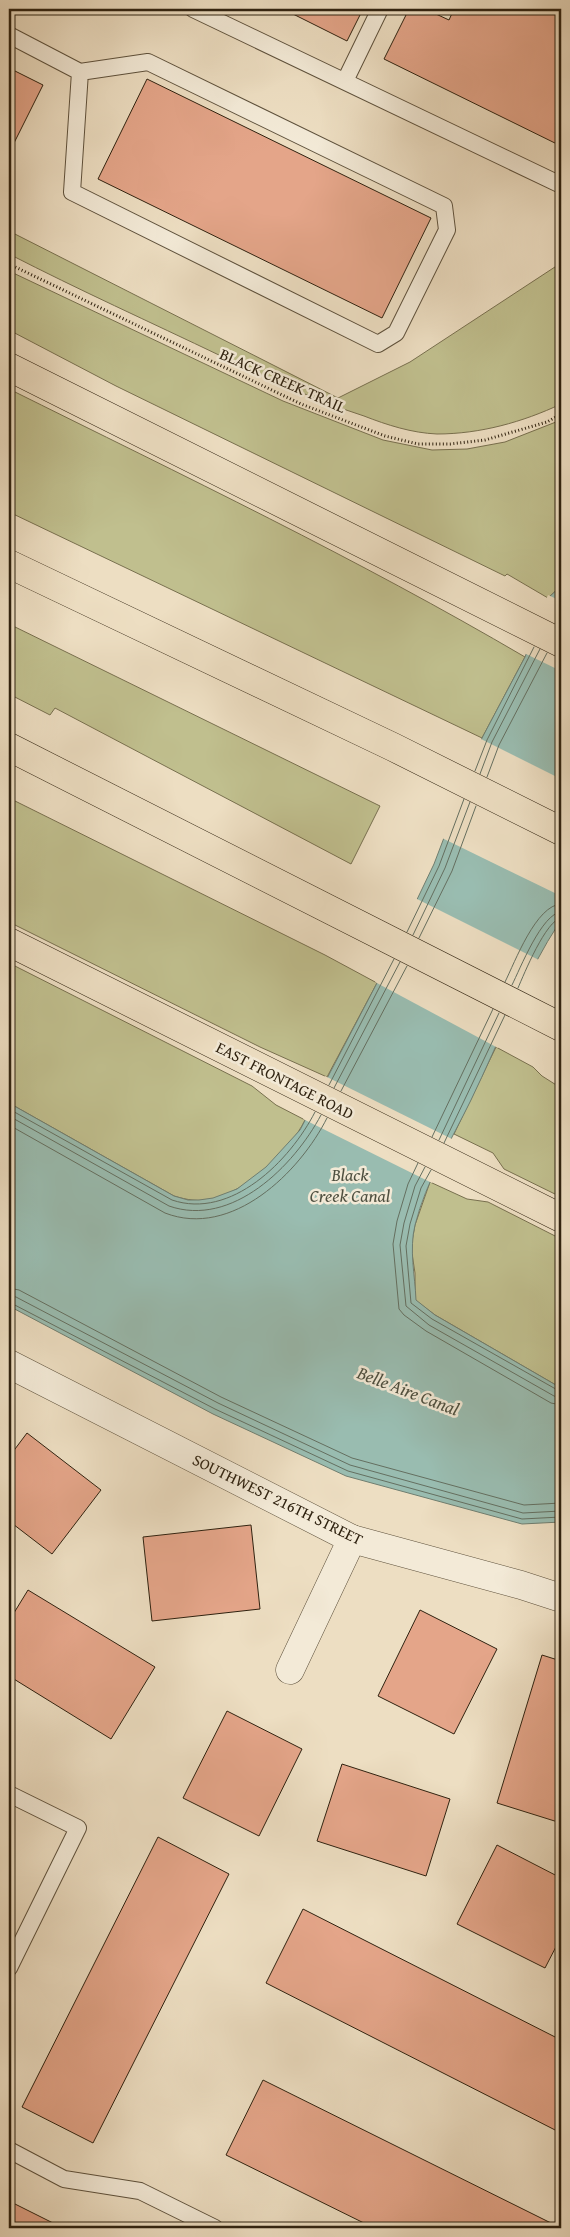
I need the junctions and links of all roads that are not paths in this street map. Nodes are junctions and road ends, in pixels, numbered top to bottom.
1 (193, 9) edge
2 (380, 9) edge
3 (9, 35) edge
4 (80, 72) junction
5 (345, 81) junction
6 (561, 185) edge
7 (9, 367) edge
8 (9, 564) edge
9 (561, 643) edge
10 (9, 747) edge
11 (561, 831) edge
12 (9, 942) edge
13 (561, 1027) edge
14 (561, 1218) edge
15 (9, 1364) edge
16 (352, 1539) junction
17 (561, 1598) edge
18 (290, 1670) dead end
19 (9, 1794) edge
20 (9, 1968) edge
21 (9, 2150) edge
22 (215, 2228) edge

1 - 5 lane
2 - 5 lane
3 - 4 lane
4 - 4 lane
5 - 6 lane
7 - 9 main road
8 - 11 main road
10 - 13 main road
12 - 14 main road, EAST FRONTAGE ROAD
15 - 16 street, SOUTHWEST 216TH STREET
16 - 17 street, SOUTHWEST 216TH STREET
16 - 18 street
19 - 20 lane
21 - 22 lane

